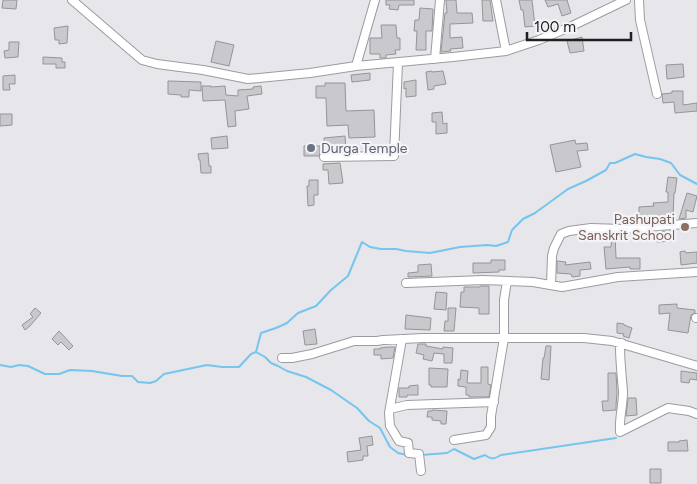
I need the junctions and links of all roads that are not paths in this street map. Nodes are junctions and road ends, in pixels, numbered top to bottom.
1 (72, 0) edge
2 (375, 0) edge
3 (440, 0) edge
4 (496, 0) edge
5 (626, 0) edge
6 (639, 0) edge
7 (506, 51) junction
8 (435, 59) junction
9 (398, 63) junction
10 (356, 66) junction
11 (657, 94) dead end
12 (324, 157) dead end
13 (697, 223) edge
14 (697, 272) edge
15 (507, 281) junction
16 (406, 283) dead end
17 (551, 285) junction
18 (504, 338) junction
19 (402, 339) junction
20 (622, 343) junction
21 (282, 358) dead end
22 (697, 366) edge
23 (494, 402) junction
24 (390, 409) junction
25 (697, 414) edge
26 (454, 440) dead end
27 (421, 471) dead end

1 - 10 street
2 - 10 street
3 - 8 street
4 - 7 street
5 - 7 street
6 - 11 street
7 - 8 street
8 - 9 street
9 - 10 street
9 - 12 street
13 - 17 street
14 - 17 street
15 - 16 street
15 - 17 street
15 - 18 street
18 - 19 street
18 - 20 street
18 - 23 street
19 - 21 street
19 - 24 street
20 - 22 street
20 - 25 street
23 - 24 street
23 - 26 street
24 - 27 street

